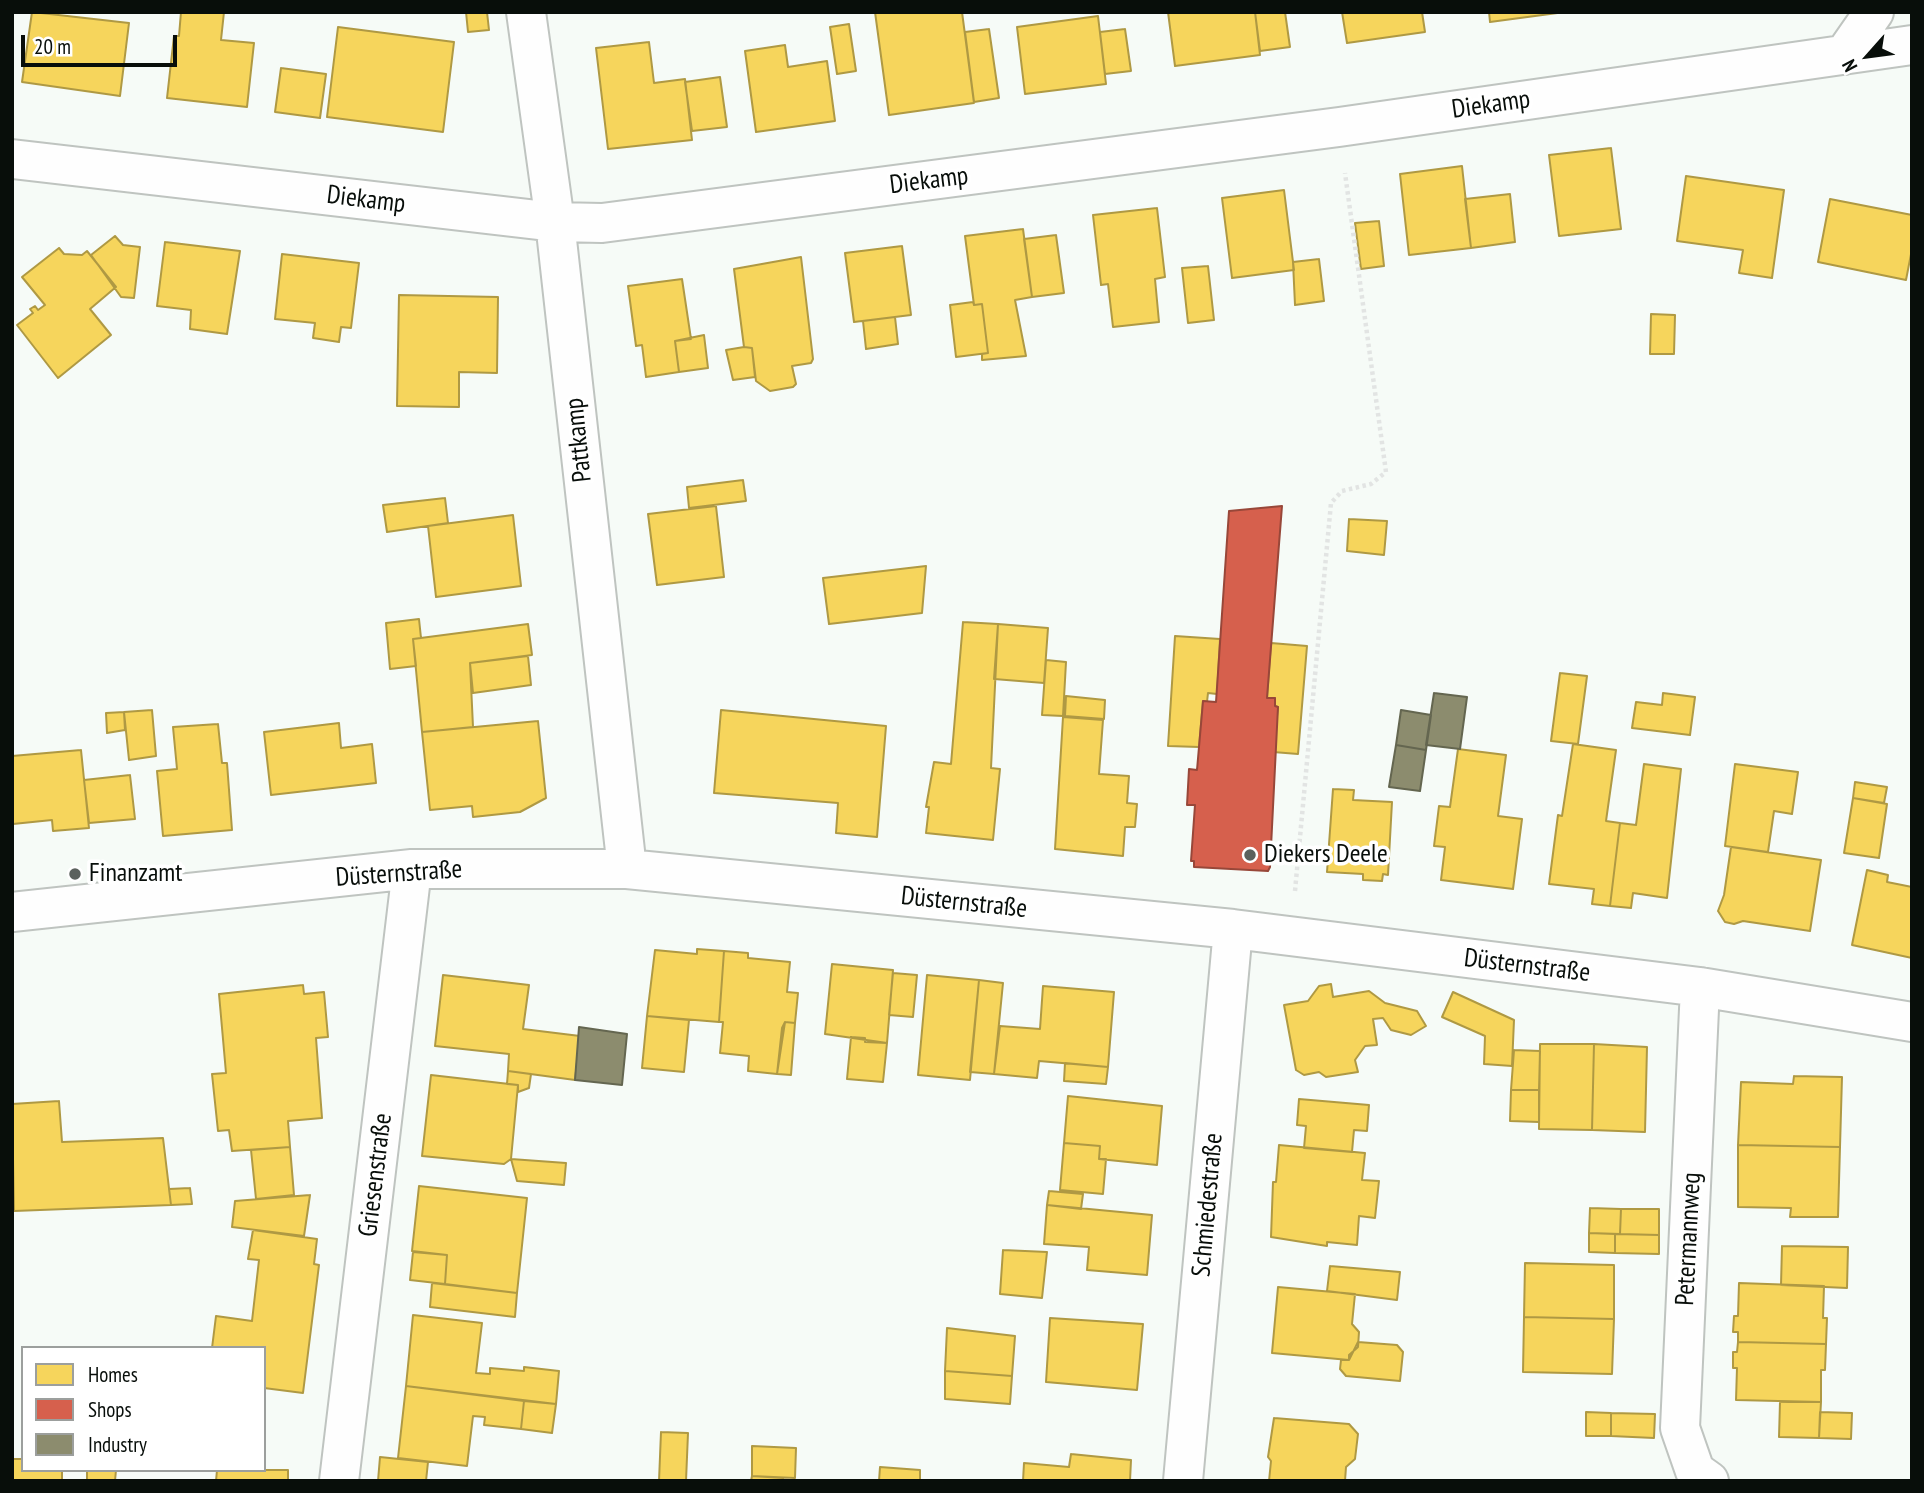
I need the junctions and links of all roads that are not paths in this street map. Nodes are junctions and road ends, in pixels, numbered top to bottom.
1 (526, 12) edge
2 (1874, 12) edge
3 (1912, 45) edge
4 (1844, 55) junction
5 (12, 159) edge
6 (555, 222) junction
7 (627, 869) junction
8 (412, 870) junction
9 (12, 912) edge
10 (1233, 929) junction
11 (1700, 987) junction
12 (1912, 1022) edge
13 (339, 1481) edge
14 (1183, 1481) edge
15 (1709, 1481) edge

1 - 6 street, Pattkamp
2 - 4 street
3 - 4 street, Diekamp
4 - 6 street, Diekamp
5 - 6 street, Diekamp
6 - 7 street, Pattkamp
7 - 8 street, Düsternstraße
7 - 10 street, Düsternstraße
8 - 9 street, Düsternstraße
8 - 13 street, Griesenstraße
10 - 11 street, Düsternstraße
10 - 14 street, Schmiedestraße
11 - 12 street, Düsternstraße
11 - 15 street, Petermannweg

